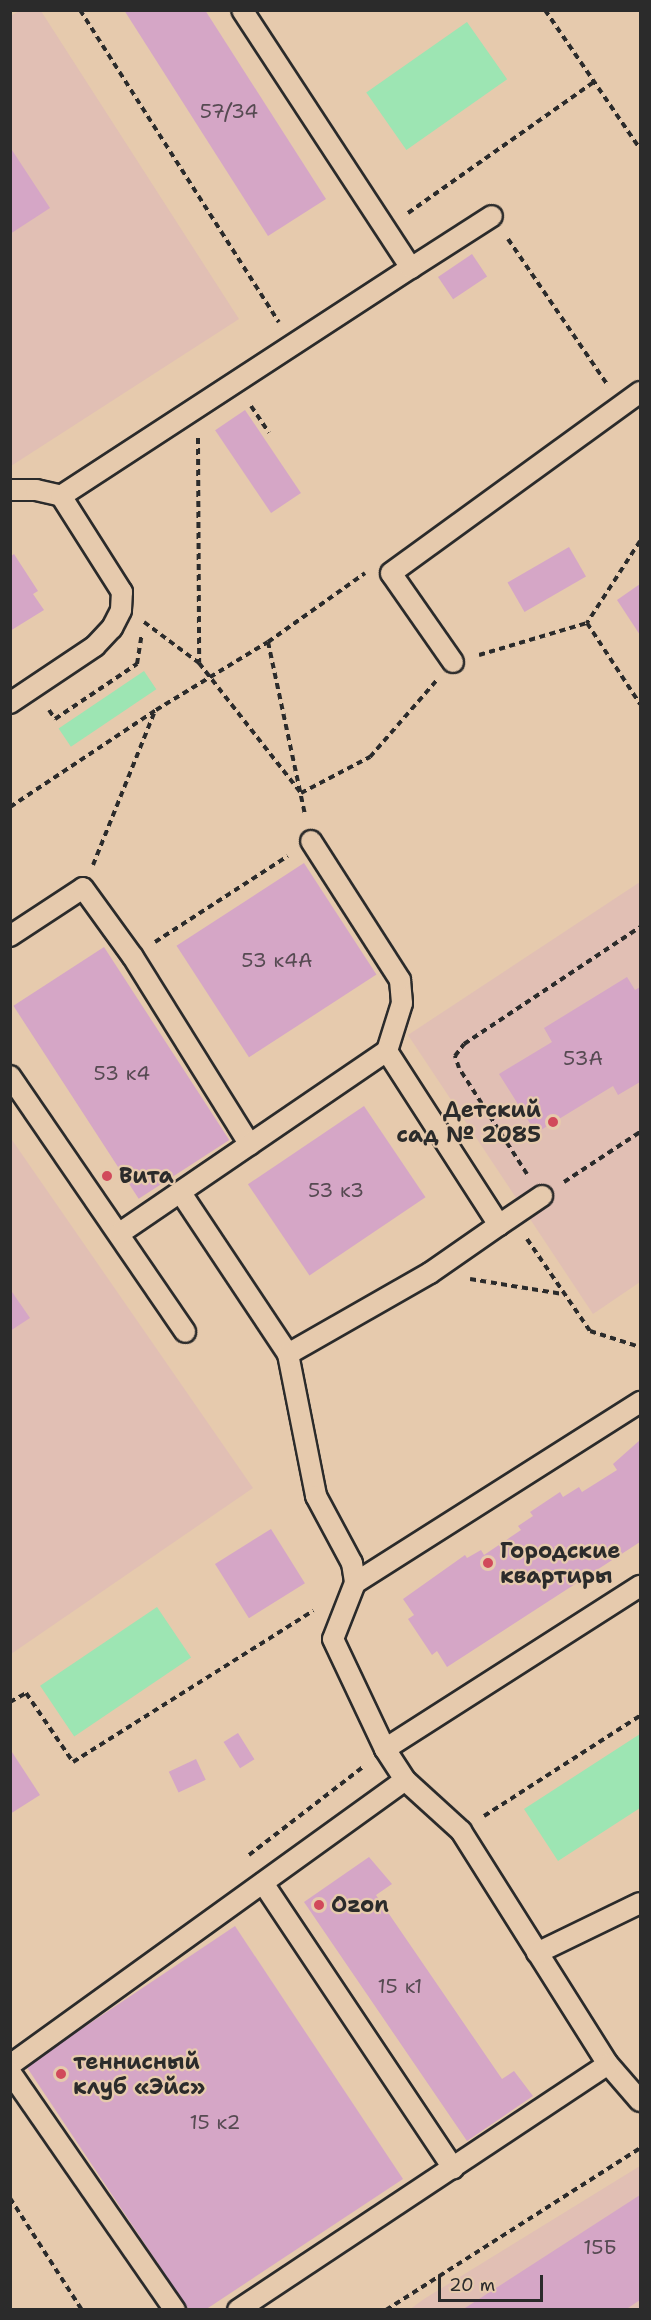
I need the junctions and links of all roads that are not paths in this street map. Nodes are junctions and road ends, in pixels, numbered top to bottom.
1 (242, 10) edge
2 (492, 216) road end
3 (411, 268) junction
4 (637, 404) edge
5 (10, 490) edge
6 (61, 496) junction
7 (453, 662) road end
8 (10, 703) edge
9 (311, 841) road end
10 (10, 936) edge
11 (387, 1051) junction
12 (10, 1076) edge
13 (250, 1145) junction
14 (182, 1193) junction
15 (542, 1196) road end
16 (506, 1220) junction
17 (120, 1233) junction
18 (185, 1332) dead end
19 (288, 1354) junction
20 (640, 1402) edge
21 (355, 1583) junction
22 (640, 1586) edge
23 (386, 1749) junction
24 (405, 1780) junction
25 (263, 1883) junction
26 (640, 1903) edge
27 (537, 1953) junction
28 (608, 2064) junction
29 (10, 2065) edge
30 (10, 2072) edge
31 (640, 2101) edge
32 (453, 2168) junction
33 (175, 2310) edge
34 (238, 2310) edge

1 - 3 lane
2 - 3 lane
3 - 6 lane
4 - 7 lane
5 - 6 lane
6 - 8 lane
9 - 11 lane
10 - 13 lane
11 - 13 lane
11 - 16 lane
12 - 17 lane
13 - 14 lane
14 - 17 lane
14 - 19 lane
15 - 16 lane
16 - 19 lane
17 - 18 lane
19 - 21 lane
20 - 21 lane
21 - 23 lane
22 - 23 lane
23 - 24 lane
24 - 25 lane
24 - 27 lane
25 - 29 lane
25 - 32 lane
26 - 27 lane
27 - 28 lane
28 - 31 lane
28 - 32 lane
30 - 33 lane
32 - 34 lane

